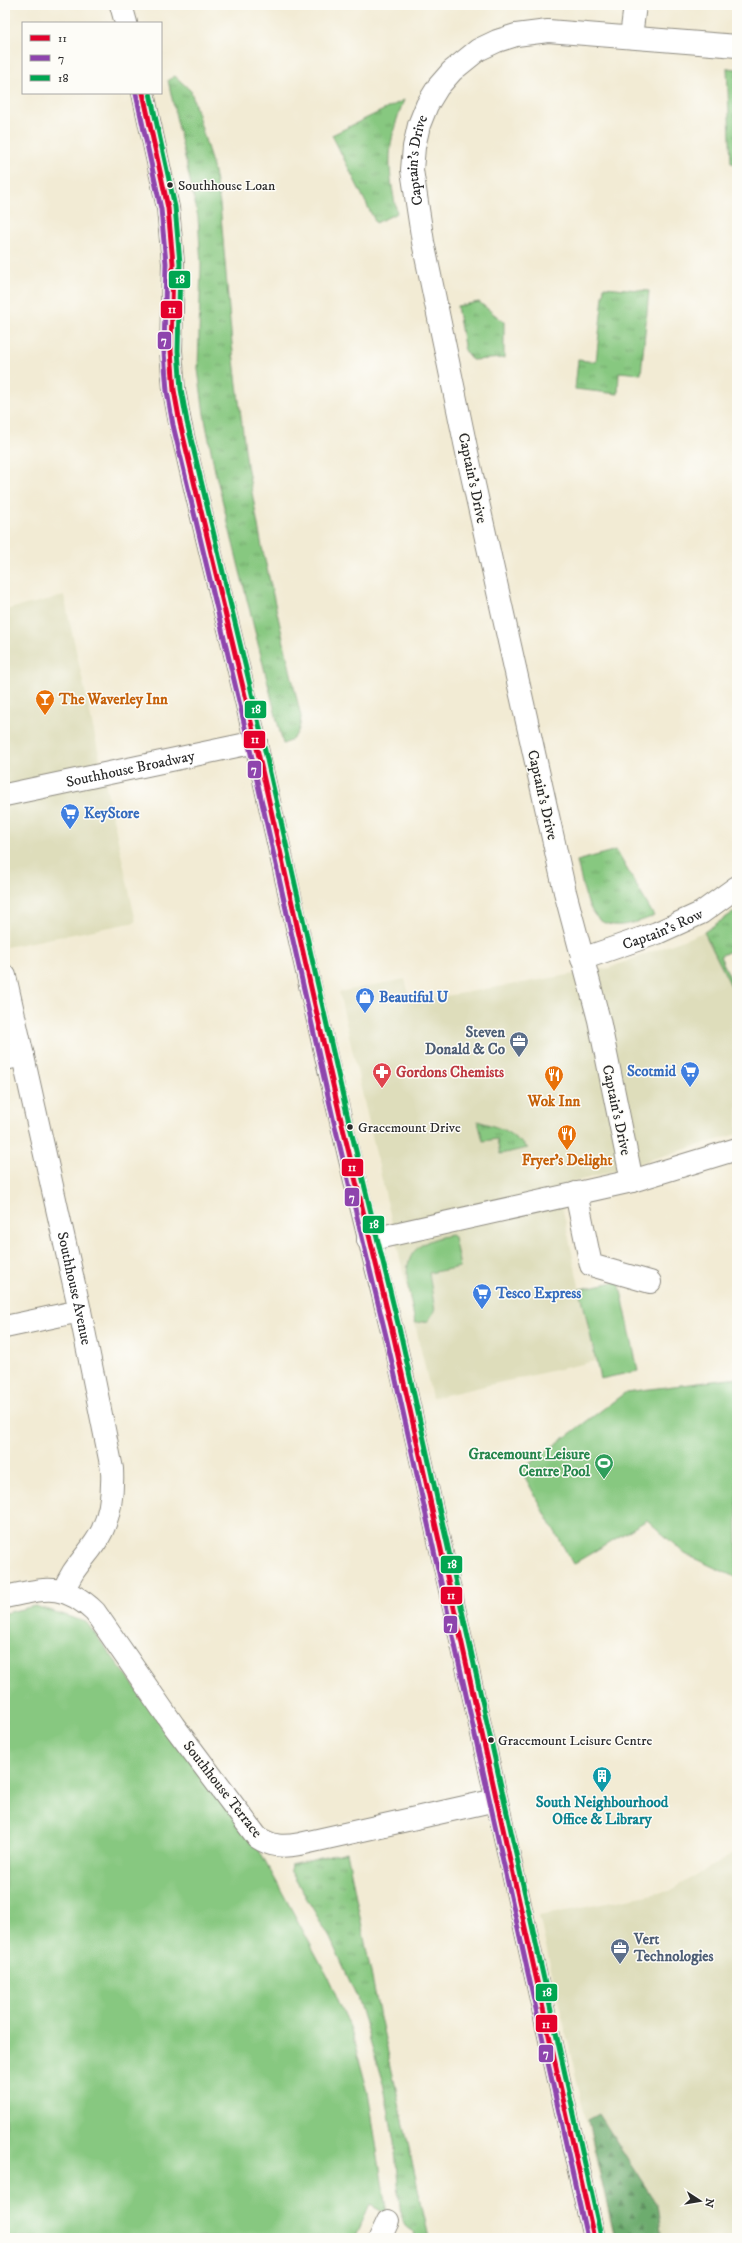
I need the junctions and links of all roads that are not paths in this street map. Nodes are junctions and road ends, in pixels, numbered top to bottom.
1 (121, 5) edge
2 (635, 5) edge
3 (126, 22) edge
4 (631, 37) junction
5 (737, 46) edge
6 (143, 94) edge
7 (256, 742) junction
8 (5, 795) edge
9 (737, 887) edge
10 (582, 959) junction
11 (5, 976) edge
12 (14, 1057) edge
13 (737, 1149) edge
14 (632, 1181) junction
15 (576, 1194) junction
16 (368, 1240) junction
17 (650, 1282) dead end
18 (80, 1311) junction
19 (5, 1327) edge
20 (64, 1591) junction
21 (5, 1597) edge
22 (496, 1800) junction
23 (594, 2238) edge

1 - 3 street
2 - 4 street
4 - 5 street, Captain's Drive
4 - 10 street, Captain's Drive
6 - 7 street
7 - 8 street, Southhouse Broadway
7 - 16 street
9 - 10 street, Captain's Row
10 - 14 street, Captain's Drive
11 - 12 street, Southhouse Avenue
12 - 18 street, Southhouse Avenue
13 - 14 street
14 - 15 street
15 - 16 street
15 - 17 street
16 - 22 street
18 - 19 street
18 - 20 street, Southhouse Avenue
20 - 21 street
20 - 22 street, Southhouse Terrace
22 - 23 street

